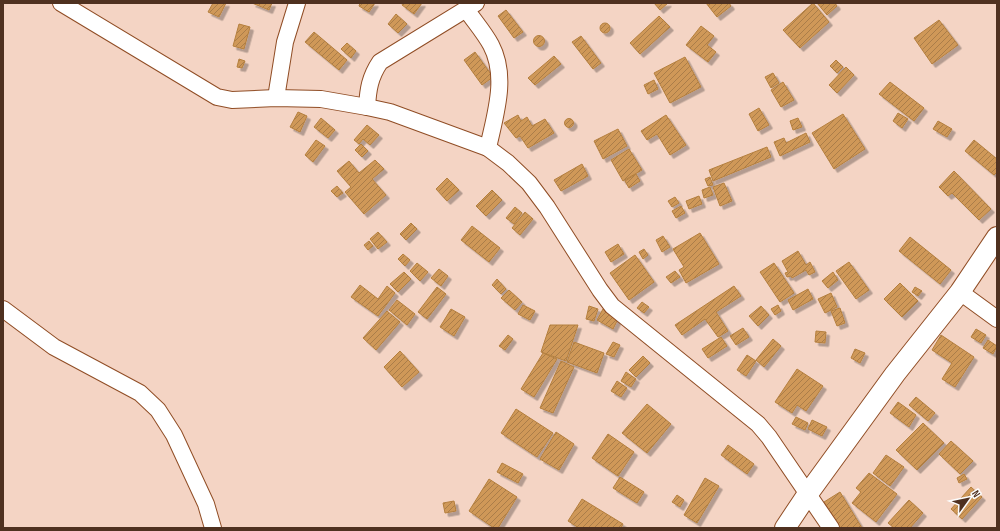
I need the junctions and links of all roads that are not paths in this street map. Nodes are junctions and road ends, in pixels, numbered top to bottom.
1 (61, 3) edge
2 (297, 3) edge
3 (471, 6) edge
4 (276, 98) junction
5 (367, 106) junction
6 (488, 148) junction
7 (997, 237) edge
8 (960, 292) junction
9 (3, 309) edge
10 (997, 319) edge
11 (807, 495) junction
12 (213, 528) edge
13 (785, 528) edge
14 (831, 528) edge

1 - 4 street
2 - 4 street
3 - 5 street
3 - 6 street
4 - 5 street
5 - 6 street
6 - 11 street
7 - 8 street
8 - 10 street
8 - 11 street
9 - 12 street
11 - 13 street
11 - 14 street

